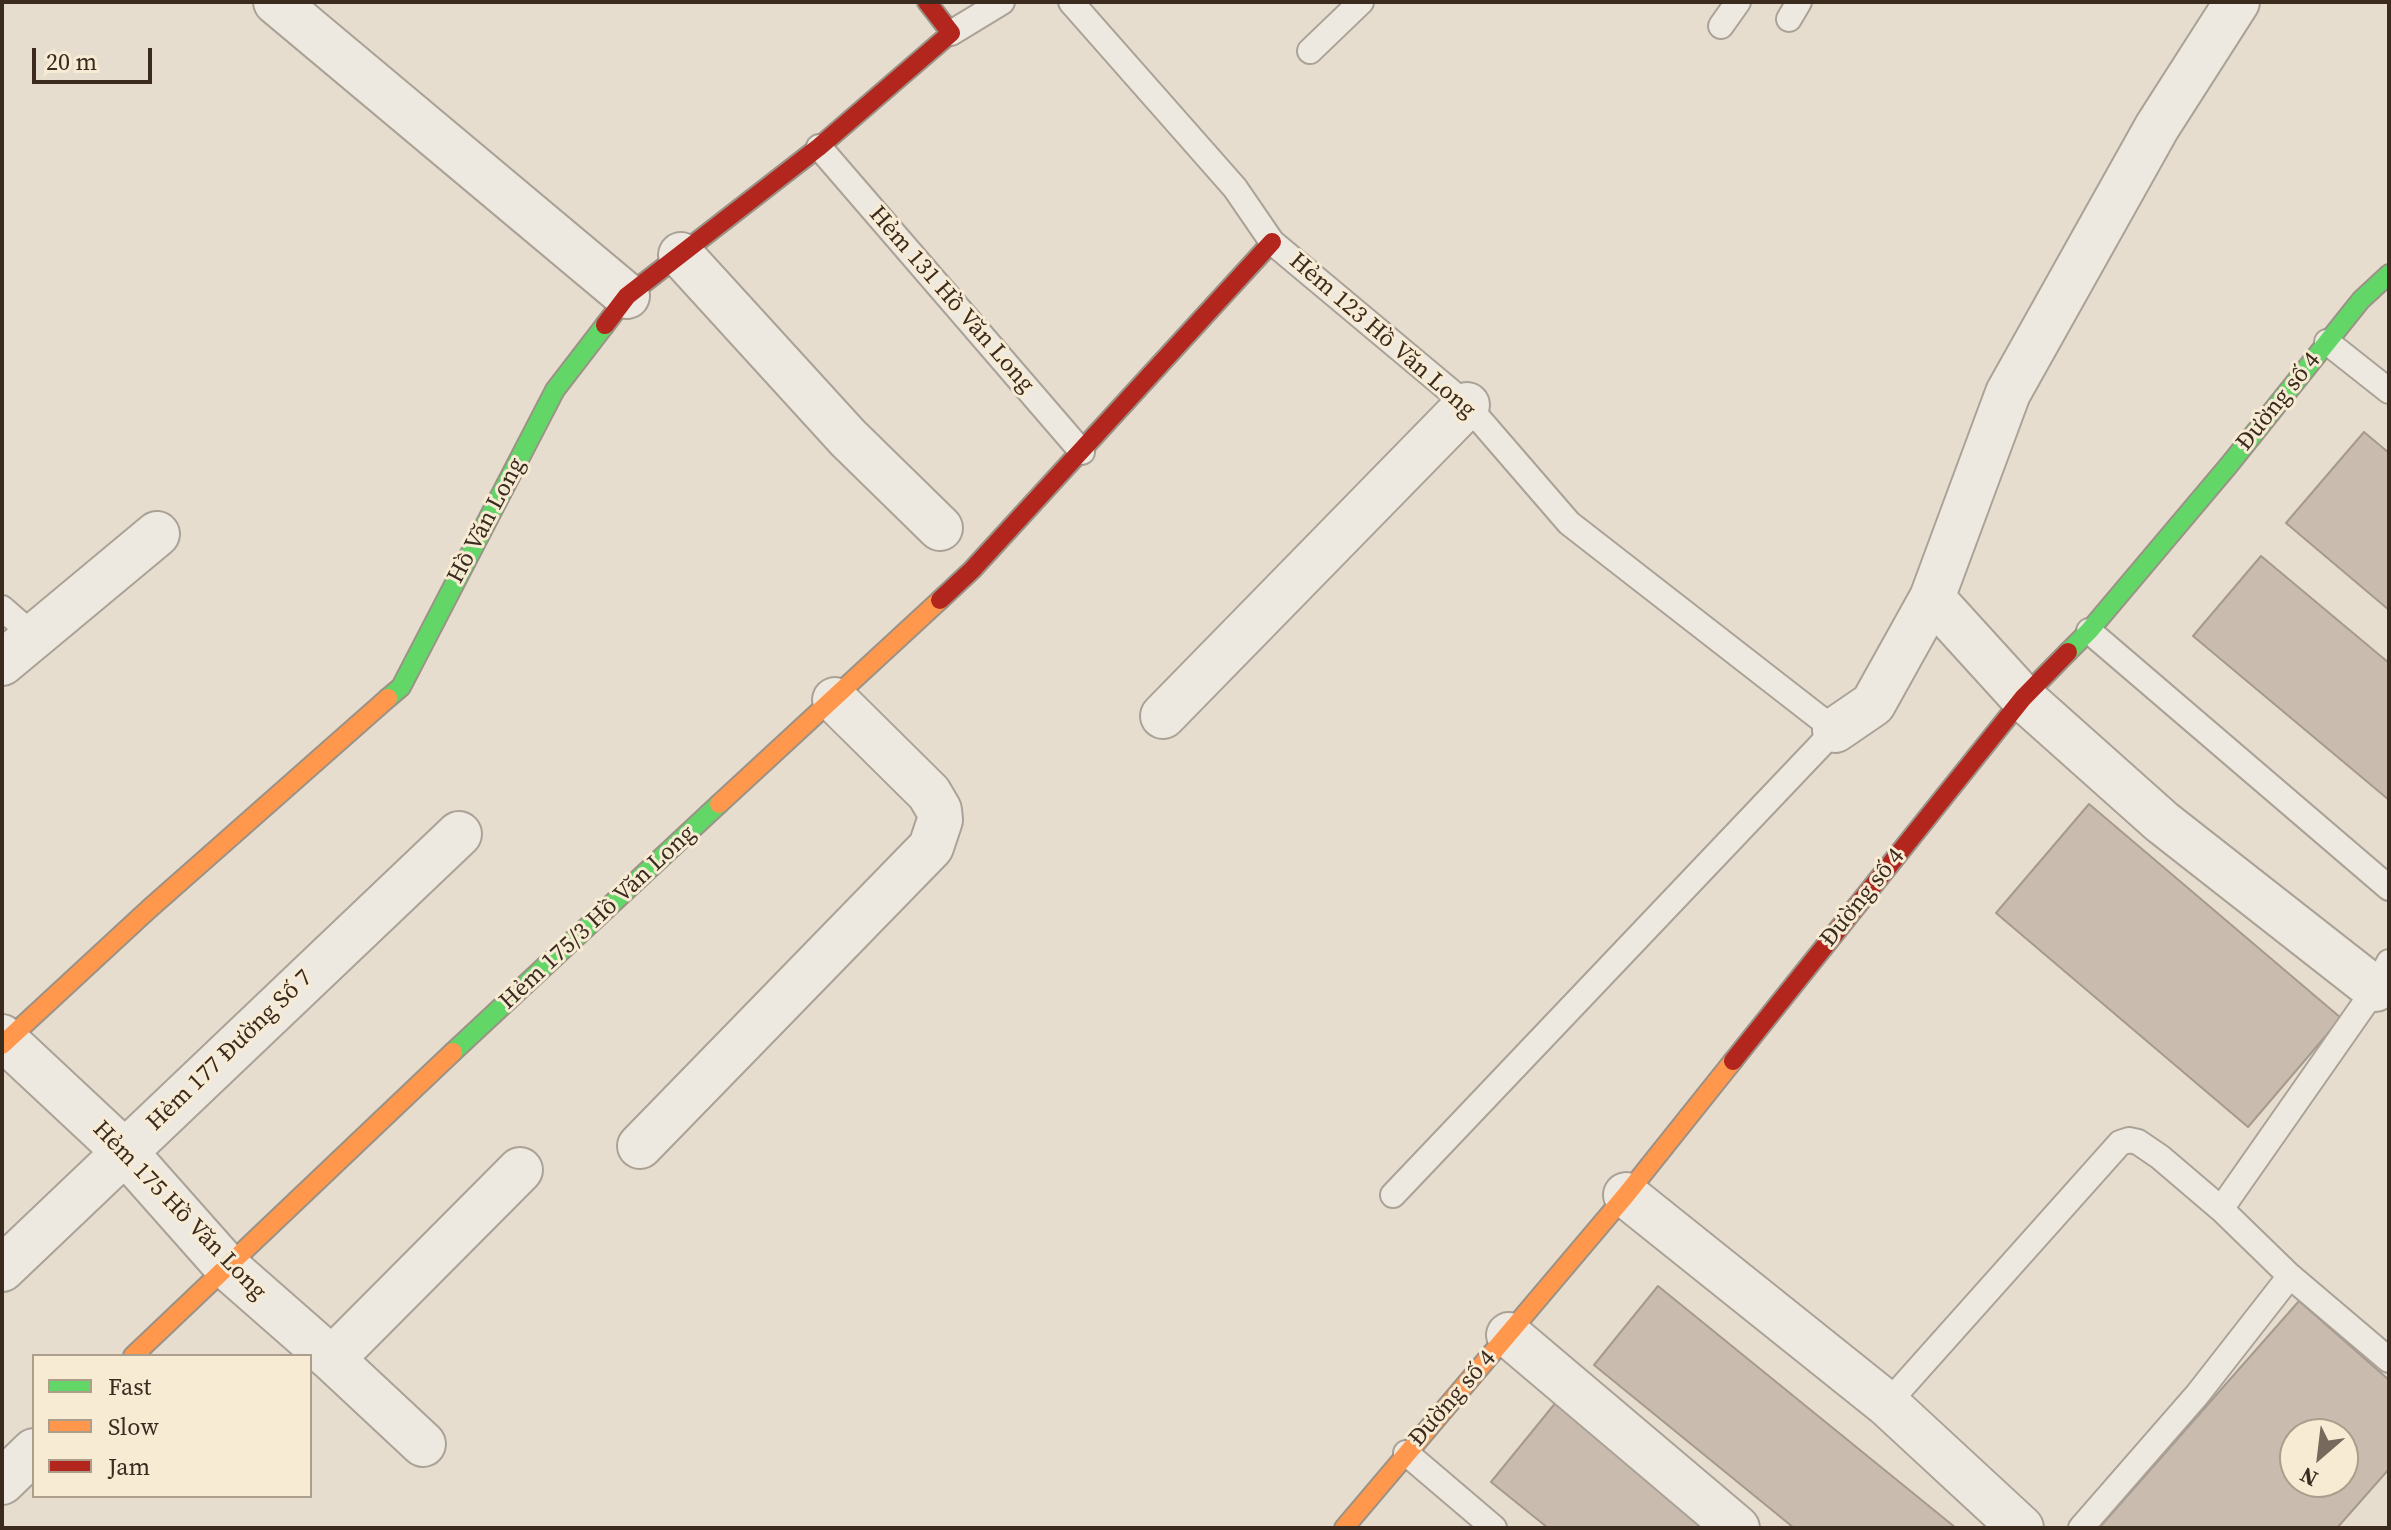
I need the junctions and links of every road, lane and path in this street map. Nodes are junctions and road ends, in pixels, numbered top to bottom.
1 (276, 2) edge
2 (927, 2) edge
3 (1002, 2) edge
4 (1071, 2) edge
5 (1361, 2) edge
6 (1738, 2) edge
7 (2237, 2) edge
8 (1721, 26) dead end
9 (951, 33) junction
10 (1310, 51) dead end
11 (819, 147) junction
12 (1272, 242) junction
13 (681, 255) junction
14 (2389, 274) edge
15 (627, 296) junction
16 (2327, 342) junction
17 (2389, 391) edge
18 (1467, 405) junction
19 (1082, 452) junction
20 (940, 528) dead end
21 (157, 534) dead end
22 (1932, 598) junction
23 (2, 608) edge
24 (2089, 631) junction
25 (18, 649) edge
26 (2023, 698) junction
27 (835, 700) junction
28 (1163, 716) dead end
29 (1835, 730) junction
30 (459, 834) dead end
31 (2389, 888) edge
32 (2384, 983) edge
33 (3, 1041) edge
34 (640, 1146) dead end
35 (125, 1152) junction
36 (520, 1170) dead end
37 (1393, 1195) dead end
38 (1626, 1195) junction
39 (2221, 1209) junction
40 (226, 1266) junction
41 (2, 1269) edge
42 (2290, 1276) junction
43 (1509, 1335) junction
44 (135, 1354) edge
45 (332, 1359) junction
46 (2389, 1360) edge
47 (1887, 1404) junction
48 (423, 1444) dead end
49 (32, 1453) edge
50 (1406, 1453) junction
51 (2, 1482) edge
52 (1344, 1528) edge
53 (1494, 1528) edge
54 (1737, 1528) edge
55 (2021, 1528) edge
56 (2081, 1528) edge

1 - 15 street
2 - 9 street
3 - 9 lane
4 - 12 lane, Hẻm 123 Hồ Văn Long
5 - 10 lane
6 - 8 lane
7 - 22 street
9 - 11 street, Hồ Văn Long
11 - 13 street, Hồ Văn Long
11 - 19 lane, Hẻm 131 Hồ Văn Long
12 - 18 lane, Hẻm 123 Hồ Văn Long
12 - 19 street, Hẻm 175/3 Hồ Văn Long
13 - 15 street, Hồ Văn Long
13 - 20 street
14 - 16 street, Đường số 4
15 - 33 street, Hồ Văn Long
16 - 17 lane
16 - 24 street, Đường số 4
18 - 28 street
18 - 29 lane, Hẻm 123 Hồ Văn Long
19 - 27 street, Hẻm 175/3 Hồ Văn Long
21 - 25 street
22 - 26 street
22 - 29 street
23 - 25 lane
24 - 26 street, Đường số 4
24 - 31 lane
26 - 32 street
26 - 38 street, Đường số 4
27 - 34 street
27 - 40 street, Hẻm 175/3 Hồ Văn Long
29 - 37 lane
30 - 35 street, Hẻm 177 Đường Số 7
32 - 39 lane
33 - 35 street, Hẻm 175 Hồ Văn Long
35 - 40 street, Hẻm 175 Hồ Văn Long
35 - 41 street, Hẻm 177 Đường Số 7
36 - 45 street
38 - 43 street, Đường số 4
38 - 47 street
39 - 42 lane
39 - 47 lane
40 - 44 street, Hẻm 175/3 Hồ Văn Long
40 - 45 street, Hẻm 175 Hồ Văn Long
42 - 46 lane
42 - 56 lane
43 - 50 street, Đường số 4
43 - 54 street
45 - 48 street, Hẻm 175 Hồ Văn Long
47 - 55 street
49 - 51 street
50 - 52 street, Đường số 4
50 - 53 lane

